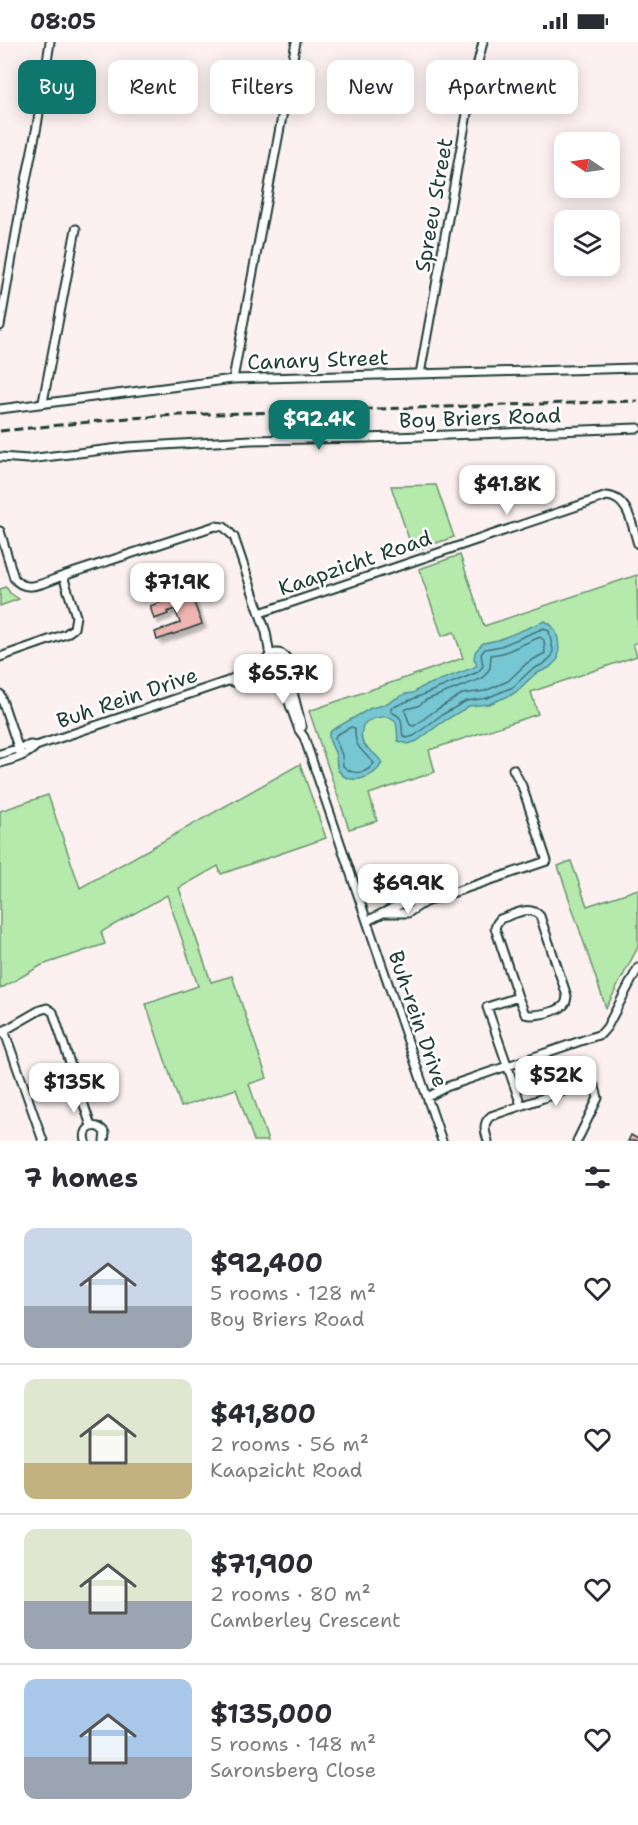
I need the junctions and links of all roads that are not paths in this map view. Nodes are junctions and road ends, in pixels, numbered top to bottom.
1 (50, 42) edge
2 (296, 42) edge
3 (483, 42) edge
4 (76, 229) dead end
5 (0, 326) edge
6 (638, 368) edge
7 (420, 374) junction
8 (233, 379) junction
9 (43, 402) junction
10 (0, 408) edge
11 (638, 428) edge
12 (0, 457) edge
13 (0, 531) edge
14 (638, 544) edge
15 (63, 576) junction
16 (260, 613) junction
17 (266, 632) junction
18 (280, 654) junction
19 (0, 657) edge
20 (268, 659) junction
21 (287, 669) junction
22 (275, 675) junction
23 (228, 681) junction
24 (0, 694) edge
25 (303, 738) junction
26 (20, 752) junction
27 (0, 754) edge
28 (0, 764) edge
29 (513, 769) dead end
30 (367, 921) junction
31 (638, 968) edge
32 (518, 997) junction
33 (2, 1031) edge
34 (508, 1066) junction
35 (427, 1094) junction
36 (521, 1105) junction
37 (91, 1126) junction
38 (43, 1141) edge
39 (86, 1141) edge
40 (105, 1141) edge
41 (442, 1141) edge
42 (489, 1141) edge
43 (576, 1141) edge

1 - 5 street
2 - 8 street
3 - 7 street, Spreeu Street
4 - 9 street
6 - 7 street, Canary Street
7 - 8 street, Canary Street
8 - 9 street, Canary Street
9 - 10 street, Canary Street
11 - 12 street, Boy Briers Road
13 - 15 street
14 - 16 street, Kaapzicht Road
15 - 16 street
15 - 19 street
16 - 17 street
17 - 18 street
17 - 20 street
18 - 20 street
18 - 21 street
20 - 22 street
20 - 23 street, Buh Rein Drive
21 - 22 street
21 - 25 street, Buh-rein Drive
22 - 23 street, Buh Rein Drive
22 - 25 street, Buh-rein Drive
23 - 26 street, Buh Rein Drive
24 - 26 street
25 - 30 street, Buh-rein Drive
26 - 27 street, Buh Rein Drive
26 - 28 street, Buh Rein Drive
29 - 30 street
30 - 35 street, Buh-rein Drive
31 - 34 street
32 - 32 street
32 - 34 street
33 - 37 street
33 - 38 street
34 - 35 street
34 - 36 street
35 - 41 street, Buh-rein Drive
36 - 42 street
36 - 43 street
37 - 39 street
37 - 40 street

